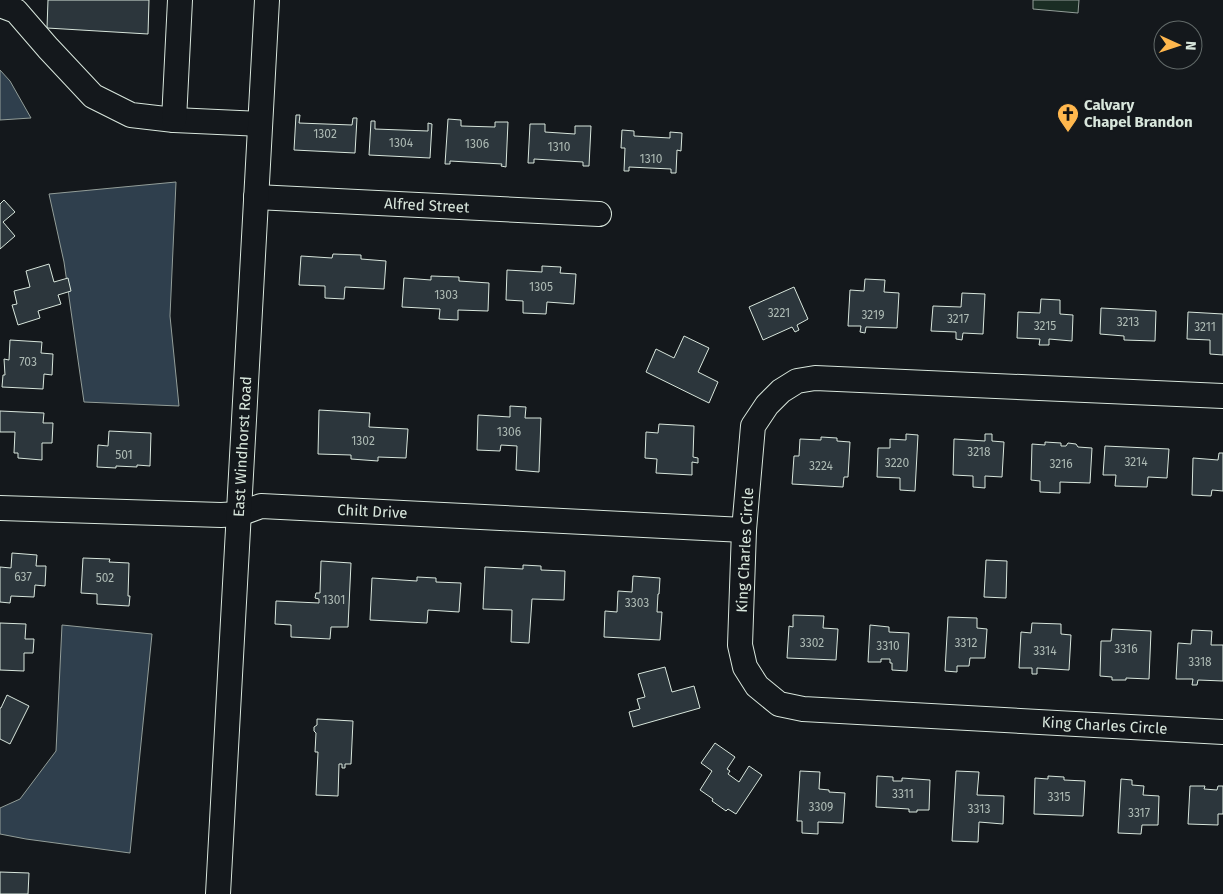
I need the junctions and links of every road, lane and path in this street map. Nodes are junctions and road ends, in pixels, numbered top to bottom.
1 (180, 0) edge
2 (266, 0) edge
3 (0, 5) edge
4 (174, 120) junction
5 (260, 124) junction
6 (256, 197) junction
7 (599, 214) dead end
8 (1223, 396) edge
9 (0, 508) edge
10 (239, 514) junction
11 (744, 530) junction
12 (1223, 732) edge
13 (218, 894) edge

1 - 4 street
2 - 5 street, East Windhorst Road
3 - 4 street
4 - 5 street
5 - 6 street, East Windhorst Road
6 - 7 street, Alfred Street
6 - 10 street, East Windhorst Road
8 - 11 street, King Charles Circle
9 - 10 street, Chilt Drive
10 - 11 street, Chilt Drive
10 - 13 street, East Windhorst Road
11 - 12 street, King Charles Circle

